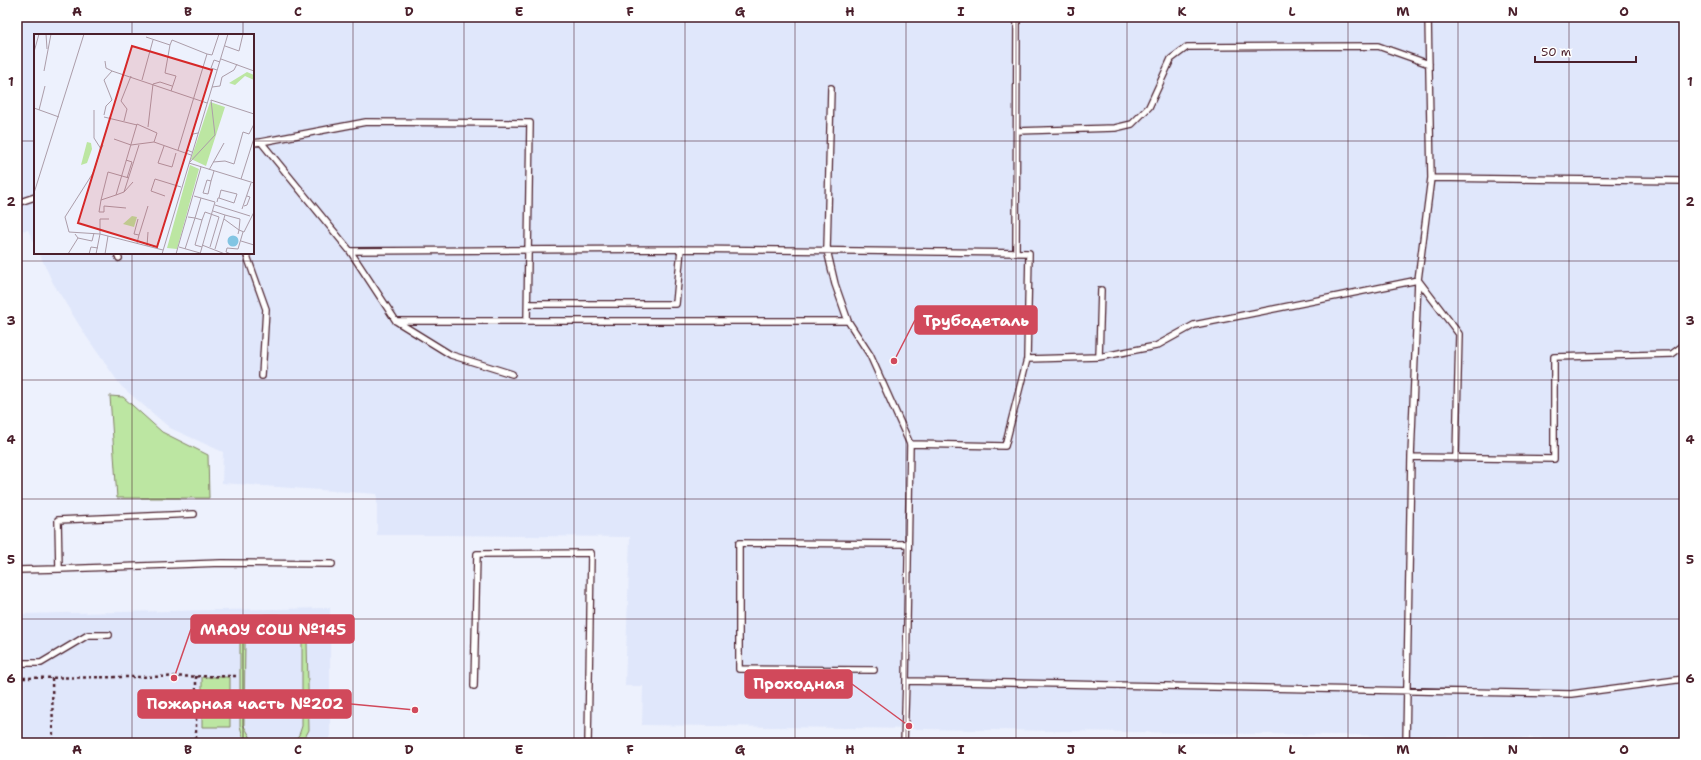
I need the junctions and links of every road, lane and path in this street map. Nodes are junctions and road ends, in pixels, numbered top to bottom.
1 (1017, 17) edge
2 (1428, 17) edge
3 (1429, 64) junction
4 (832, 88) dead end
5 (1017, 131) junction
6 (261, 142) junction
7 (254, 143) edge
8 (1431, 178) junction
9 (1684, 181) edge
10 (34, 196) edge
11 (17, 203) edge
12 (681, 249) junction
13 (528, 250) junction
14 (827, 250) junction
15 (350, 251) junction
16 (1016, 253) junction
17 (246, 254) edge
18 (1418, 280) junction
19 (1101, 290) dead end
20 (528, 304) junction
21 (396, 321) junction
22 (527, 321) junction
23 (848, 321) junction
24 (1684, 345) edge
25 (1099, 357) junction
26 (1027, 359) junction
27 (512, 374) dead end
28 (262, 376) dead end
29 (910, 444) junction
30 (1411, 457) junction
31 (1456, 457) junction
32 (194, 514) dead end
33 (908, 544) junction
34 (332, 564) dead end
35 (59, 569) junction
36 (17, 570) edge
37 (109, 636) dead end
38 (17, 663) edge
39 (874, 670) dead end
40 (196, 676) junction
41 (239, 676) dead end
42 (17, 678) edge
43 (52, 678) junction
44 (1684, 680) edge
45 (906, 681) junction
46 (474, 686) dead end
47 (1407, 691) junction
48 (53, 743) edge
49 (196, 743) edge
50 (588, 743) edge
51 (904, 743) edge
52 (1406, 743) edge

1 - 5 lane
2 - 3 lane
3 - 5 lane
3 - 8 lane
4 - 14 lane
5 - 16 lane
6 - 7 lane
6 - 13 lane
6 - 15 lane
8 - 9 lane
8 - 18 lane
10 - 11 lane
12 - 13 lane
12 - 14 lane
12 - 20 lane
13 - 15 lane
13 - 20 lane
14 - 16 lane
14 - 23 lane
15 - 21 lane
16 - 26 lane
17 - 28 lane
18 - 25 lane
18 - 30 lane
18 - 31 lane
19 - 25 lane
20 - 22 lane
21 - 22 lane
21 - 27 lane
22 - 23 lane
23 - 29 lane
24 - 31 lane
25 - 26 lane
26 - 29 lane
29 - 33 lane
30 - 31 lane
30 - 47 lane
32 - 35 lane
33 - 39 lane
33 - 45 lane
34 - 35 lane
35 - 36 lane
37 - 38 lane
40 - 41 path
40 - 43 path
40 - 49 path
42 - 43 path
43 - 48 path
44 - 47 lane
45 - 47 lane
45 - 51 lane
46 - 50 lane
47 - 52 lane

